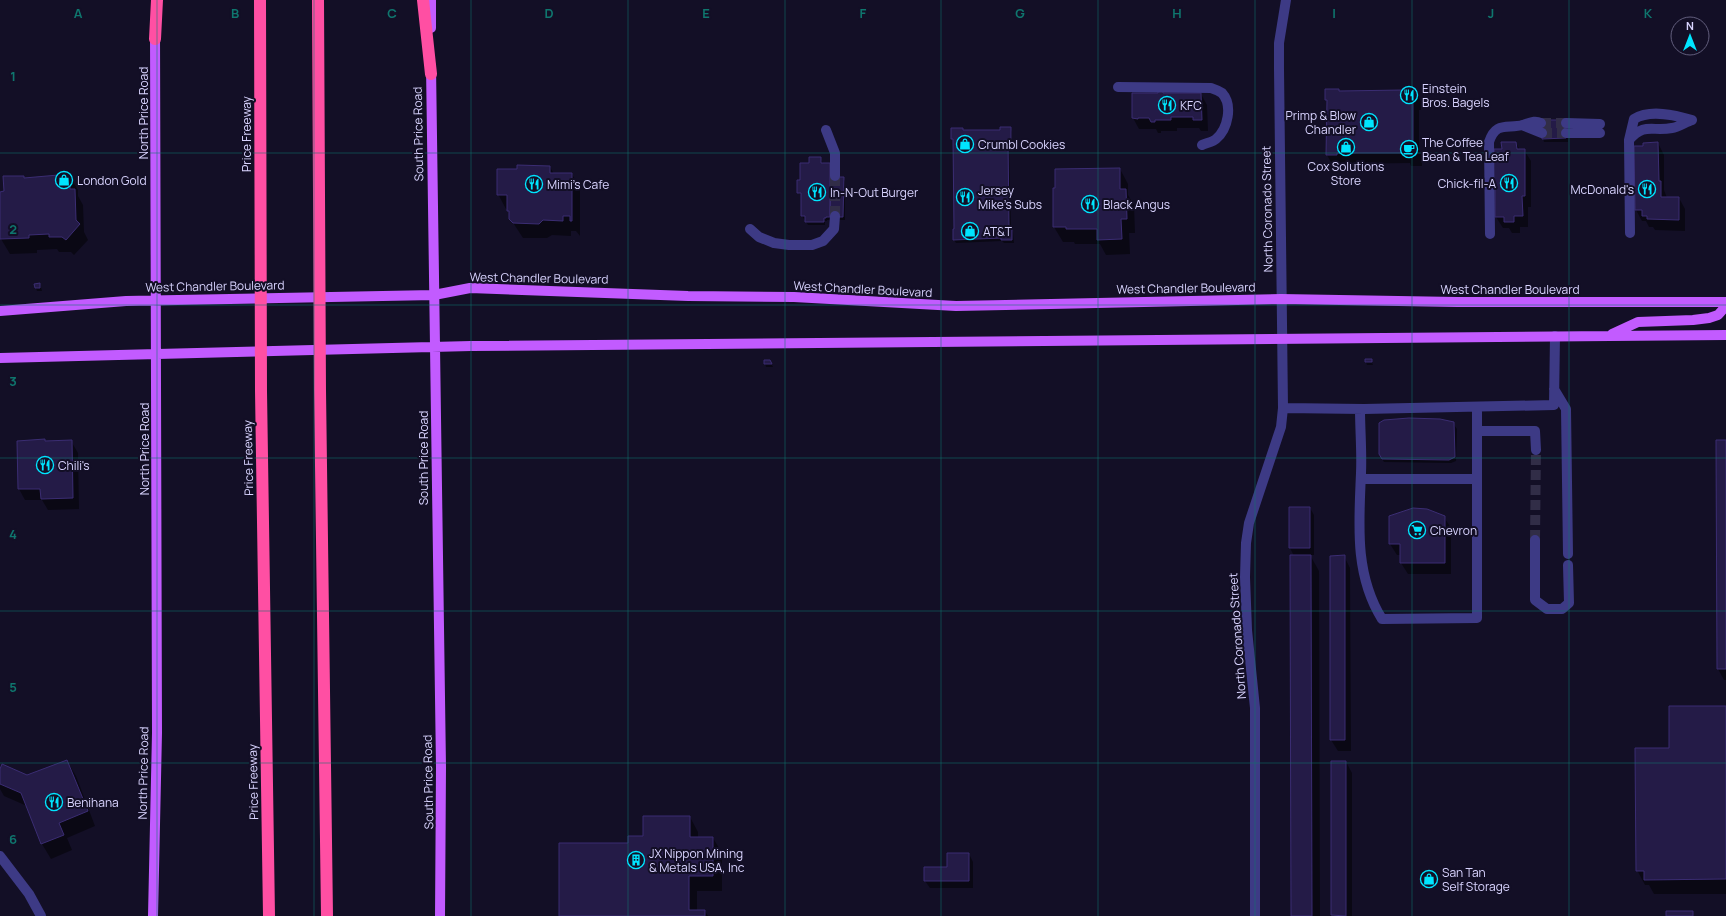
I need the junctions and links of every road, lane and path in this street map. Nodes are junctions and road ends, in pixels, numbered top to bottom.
1 (154, 0) edge
2 (157, 0) edge
3 (260, 0) edge
4 (318, 0) edge
5 (423, 0) edge
6 (431, 0) edge
7 (1286, 0) edge
8 (155, 39) junction
9 (431, 74) junction
10 (1118, 87) dead end
11 (1541, 128) tunnel mouth
12 (1566, 128) tunnel mouth
13 (1600, 128) dead end
14 (826, 130) dead end
15 (1629, 140) junction
16 (1202, 145) dead end
17 (835, 176) tunnel mouth
18 (835, 216) tunnel mouth
19 (750, 229) dead end
20 (1630, 233) dead end
21 (1490, 234) dead end
22 (434, 295) junction
23 (1281, 299) junction
24 (156, 301) junction
25 (1726, 302) edge
26 (1726, 306) edge
27 (0, 311) edge
28 (1726, 335) edge
29 (1555, 336) junction
30 (1609, 336) junction
31 (1282, 339) junction
32 (434, 347) junction
33 (156, 355) junction
34 (0, 358) edge
35 (1554, 389) junction
36 (1477, 407) junction
37 (1283, 408) junction
38 (1360, 409) junction
39 (1476, 431) junction
40 (1536, 450) tunnel mouth
41 (1361, 478) junction
42 (1476, 479) junction
43 (1535, 540) tunnel mouth
44 (1568, 554) dead end
45 (1568, 564) dead end
46 (0, 856) edge
47 (41, 916) edge
48 (153, 916) edge
49 (269, 916) edge
50 (327, 916) edge
51 (440, 916) edge
52 (1255, 916) edge

1 - 8 main road, North Price Road
2 - 8 highway
3 - 49 highway, Price Freeway
4 - 50 highway
5 - 9 highway
6 - 9 main road, South Price Road
7 - 23 street, North Coronado Street
8 - 24 main road, North Price Road
9 - 22 main road, South Price Road
10 - 16 street
11 - 21 street
12 - 13 street
14 - 17 street
15 - 15 street
15 - 20 street
18 - 19 street
22 - 23 main road, West Chandler Boulevard
22 - 24 main road, West Chandler Boulevard
22 - 32 main road, South Price Road
23 - 25 main road, West Chandler Boulevard
23 - 31 street, North Coronado Street
24 - 27 main road, West Chandler Boulevard
24 - 33 main road, North Price Road
26 - 30 main road
28 - 30 main road
29 - 30 main road
29 - 31 main road
29 - 35 street
31 - 32 main road
31 - 37 street, North Coronado Street
32 - 33 main road
32 - 51 main road, South Price Road
33 - 34 main road
33 - 48 main road, North Price Road
35 - 36 street
35 - 44 street
36 - 38 street
36 - 39 street
37 - 38 street
37 - 52 street, North Coronado Street
38 - 41 street
39 - 40 street
39 - 42 street
41 - 42 street
41 - 42 street
43 - 45 street
46 - 47 street

